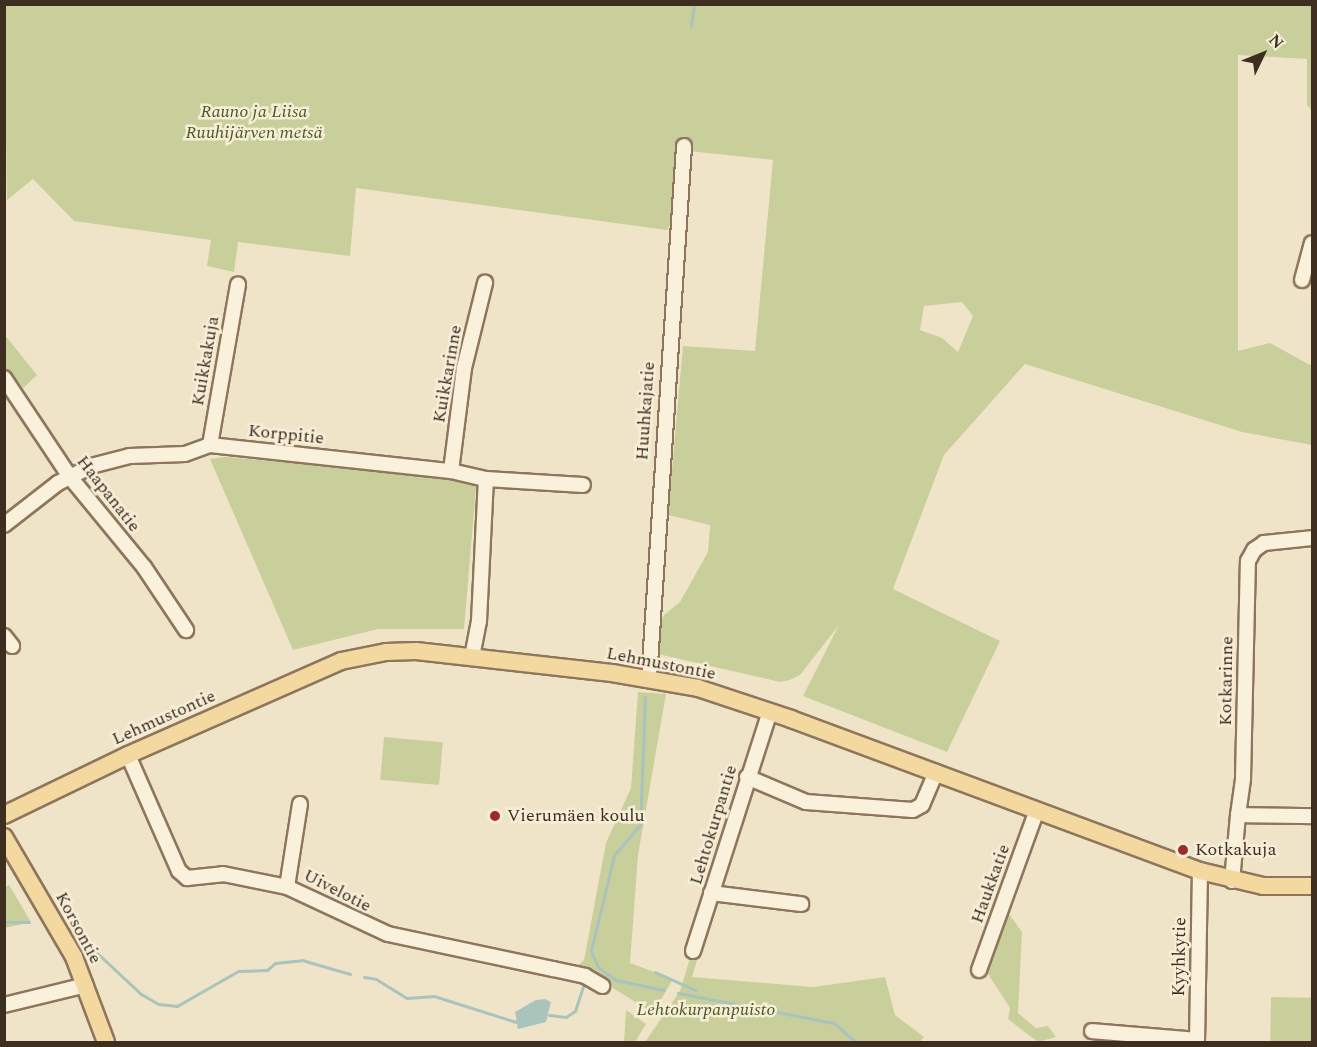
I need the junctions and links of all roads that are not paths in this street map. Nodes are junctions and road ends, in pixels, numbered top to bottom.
1 (684, 146) dead end
2 (1312, 243) edge
3 (1302, 280) dead end
4 (485, 283) dead end
5 (238, 284) dead end
6 (4, 378) edge
7 (210, 445) junction
8 (451, 471) junction
9 (70, 477) junction
10 (486, 479) junction
11 (583, 485) dead end
12 (4, 525) edge
13 (1312, 538) edge
14 (186, 630) dead end
15 (472, 657) junction
16 (649, 679) junction
17 (770, 711) junction
18 (128, 755) junction
19 (936, 772) junction
20 (747, 777) junction
21 (300, 804) dead end
22 (1037, 810) junction
23 (4, 815) edge
24 (1238, 815) junction
25 (1312, 816) edge
26 (4, 837) edge
27 (1200, 871) junction
28 (1232, 881) junction
29 (287, 886) junction
30 (1312, 886) edge
31 (711, 893) junction
32 (801, 904) dead end
33 (693, 951) dead end
34 (979, 970) dead end
35 (86, 985) junction
36 (602, 986) dead end
37 (4, 1005) edge
38 (1092, 1031) dead end
39 (1197, 1041) edge
40 (106, 1042) edge

1 - 16 street, Huuhkajatie
2 - 3 street
4 - 8 street, Kuikkarinne
5 - 7 street, Kuikkakuja
6 - 9 street, Haapanatie
7 - 8 street, Korppitie
7 - 9 street, Korppitie
8 - 10 street, Korppitie
9 - 12 street, Korppitie
9 - 14 street, Haapanatie
10 - 11 street, Korppitie
10 - 15 street
13 - 24 street, Kotkarinne
15 - 16 main road, Lehmustontie
15 - 18 main road, Lehmustontie
16 - 17 main road, Lehmustontie
17 - 19 main road, Lehmustontie
17 - 20 street, Lehtokurpantie
18 - 23 main road, Lehmustontie
18 - 29 street, Uivelotie
19 - 20 street
19 - 22 main road, Lehmustontie
20 - 31 street, Lehtokurpantie
21 - 29 street
22 - 27 main road, Lehmustontie
22 - 34 street, Haukkatie
24 - 25 street
24 - 28 street
26 - 35 main road, Korsontie
27 - 28 main road, Lehmustontie
27 - 39 street, Kyyhkytie
28 - 30 main road, Lehmustontie
29 - 36 street, Uivelotie
31 - 32 street
31 - 33 street, Lehtokurpantie
35 - 37 street
35 - 40 main road, Korsontie
38 - 39 street

